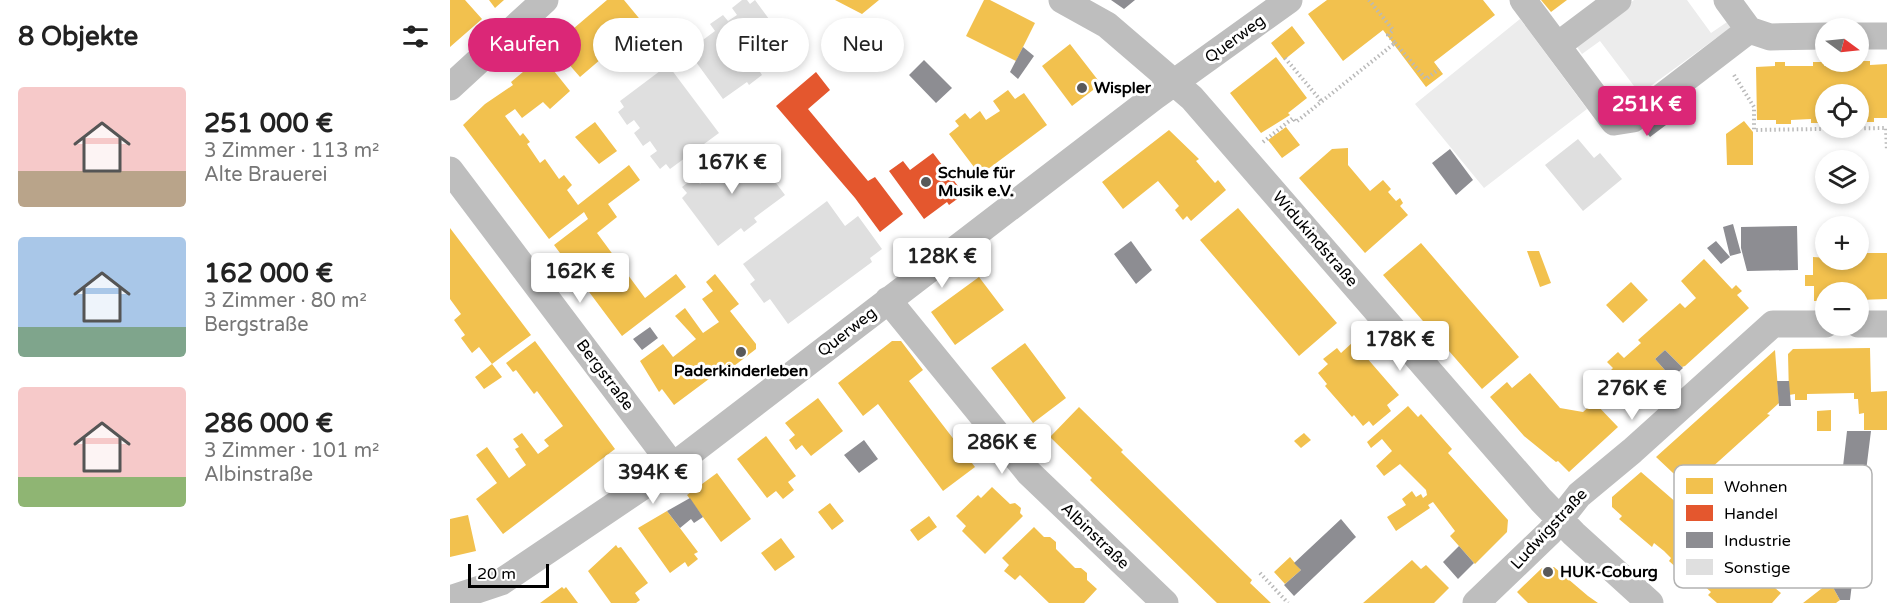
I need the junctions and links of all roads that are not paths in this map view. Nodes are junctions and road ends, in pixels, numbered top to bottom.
1 (545, 0) edge
2 (1062, 0) edge
3 (1289, 0) edge
4 (1523, 0) edge
5 (1618, 0) edge
6 (1727, 0) edge
7 (1749, 30) junction
8 (1815, 36) edge
9 (1869, 36) edge
10 (1887, 36) edge
11 (1558, 45) junction
12 (1176, 82) junction
13 (450, 87) edge
14 (450, 170) edge
15 (888, 300) junction
16 (1815, 324) edge
17 (1869, 324) edge
18 (1887, 324) edge
19 (673, 466) junction
20 (1560, 519) junction
21 (486, 596) edge
22 (450, 599) edge
23 (1166, 603) edge
24 (1476, 603) edge
25 (1650, 603) edge

1 - 13 street
2 - 12 street, Widukindstraße
3 - 12 street, Querweg
4 - 11 street
5 - 11 street
6 - 7 street
7 - 8 street
7 - 11 street
9 - 10 street
12 - 15 street, Querweg
12 - 20 street, Widukindstraße
14 - 19 street, Bergstraße
15 - 19 street, Querweg
15 - 23 street, Albinstraße
16 - 20 street, Ludwigstraße
17 - 18 street
19 - 21 street, Querweg
20 - 24 street, Ludwigstraße
20 - 25 street, Widukindstraße
21 - 22 street, Querweg

